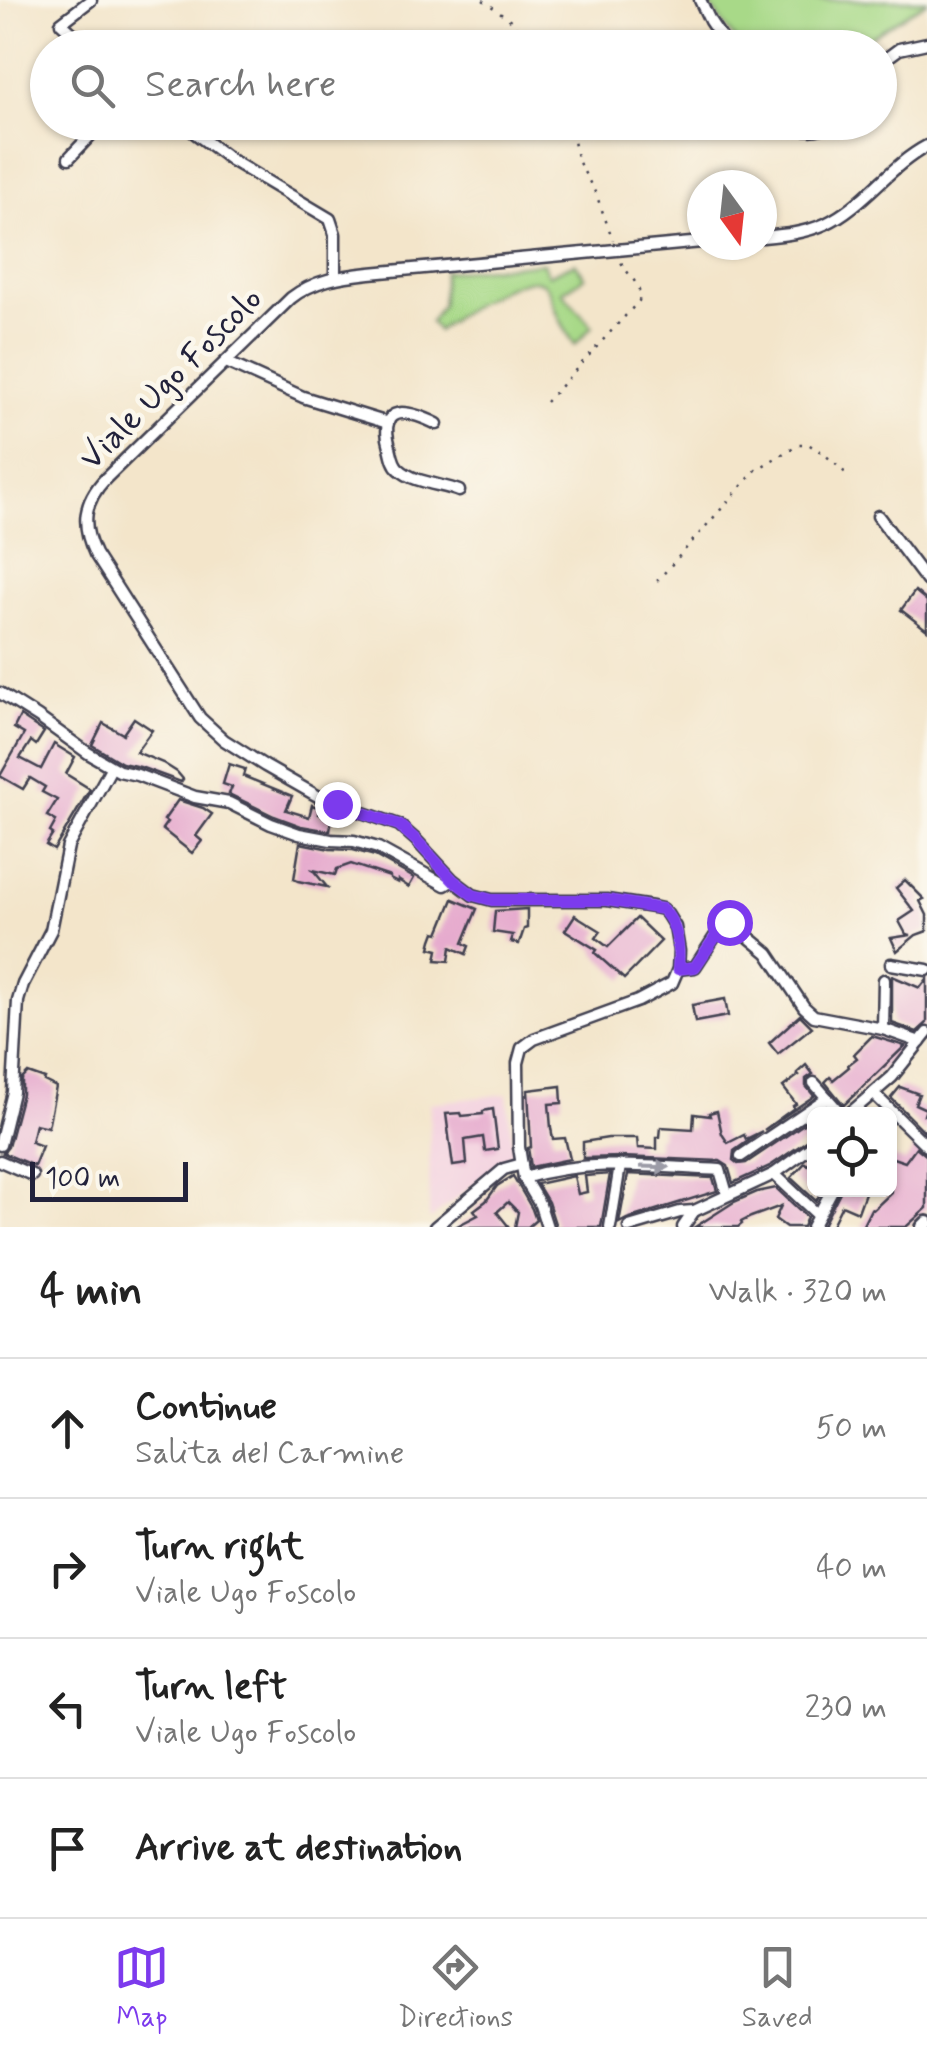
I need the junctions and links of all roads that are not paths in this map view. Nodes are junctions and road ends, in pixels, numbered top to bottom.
1 (90, 0) edge
2 (700, 0) edge
3 (69, 30) edge
4 (716, 30) edge
5 (927, 43) edge
6 (897, 50) edge
7 (86, 140) edge
8 (204, 140) edge
9 (927, 146) edge
10 (69, 158) dead end
11 (777, 235) edge
12 (687, 243) edge
13 (335, 278) junction
14 (226, 362) junction
15 (388, 423) junction
16 (437, 424) dead end
17 (459, 491) dead end
18 (878, 516) dead end
19 (927, 580) edge
20 (0, 693) edge
21 (111, 768) junction
22 (453, 880) junction
23 (891, 964) dead end
24 (678, 969) junction
25 (927, 970) edge
26 (884, 980) dead end
27 (883, 1030) junction
28 (923, 1038) edge
29 (814, 1083) dead end
30 (874, 1094) junction
31 (827, 1098) junction
32 (835, 1107) edge
33 (858, 1107) edge
34 (880, 1107) edge
35 (897, 1123) edge
36 (0, 1145) edge
37 (927, 1146) edge
38 (807, 1150) edge
39 (0, 1161) edge
40 (522, 1164) junction
41 (620, 1166) junction
42 (720, 1170) junction
43 (774, 1174) junction
44 (32, 1176) dead end
45 (524, 1178) junction
46 (727, 1194) junction
47 (828, 1197) edge
48 (694, 1211) junction
49 (818, 1215) junction
50 (435, 1227) edge
51 (547, 1227) edge
52 (610, 1227) edge
53 (629, 1227) edge
54 (683, 1227) edge
55 (812, 1227) edge

1 - 3 street
2 - 4 street
5 - 6 street
7 - 10 street
8 - 13 street
9 - 11 street
12 - 13 street, Viale Ugo Foscolo
13 - 14 street, Viale Ugo Foscolo
14 - 15 street
14 - 22 street, Viale Ugo Foscolo
15 - 16 street
15 - 17 street
18 - 19 street
20 - 21 street
21 - 22 street
21 - 36 street
22 - 24 street, Viale Ugo Foscolo
23 - 25 street
24 - 27 street
24 - 40 street
26 - 27 street
27 - 28 street
28 - 30 street
29 - 31 street
30 - 33 street
30 - 34 street
31 - 32 street
31 - 42 street
35 - 37 street
38 - 43 street
39 - 44 street
40 - 45 street
40 - 50 street
41 -> 42 street
41 - 45 street
41 - 52 street
42 - 46 street
43 - 46 street
43 - 49 street
45 - 51 street
46 - 48 street
47 - 49 street
48 - 53 street
48 - 54 street
49 - 55 street

